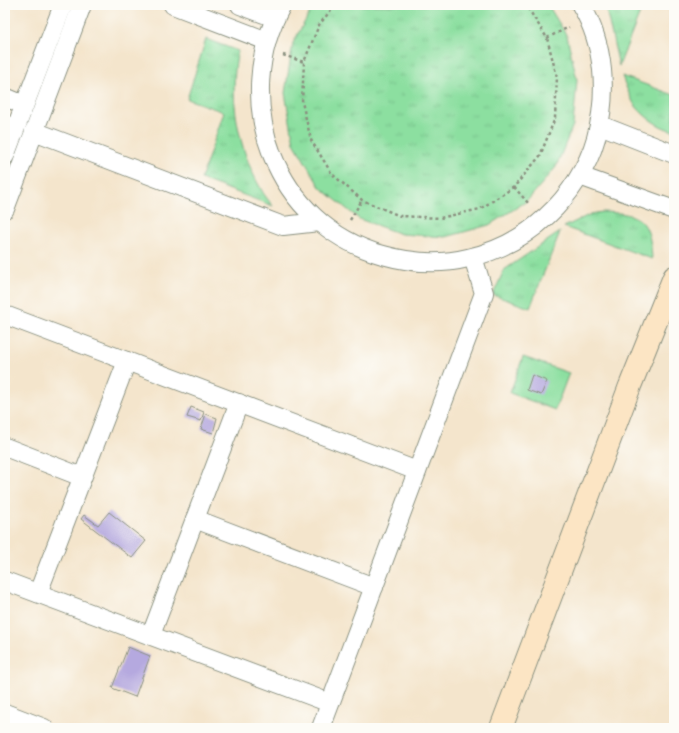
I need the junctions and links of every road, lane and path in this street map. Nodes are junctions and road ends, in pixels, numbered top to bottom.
1 (62, 5) edge
2 (82, 5) edge
3 (173, 5) edge
4 (240, 5) edge
5 (335, 5) edge
6 (526, 5) edge
7 (581, 5) edge
8 (279, 12) edge
9 (569, 27) dead end
10 (547, 38) junction
11 (267, 41) junction
12 (283, 55) dead end
13 (304, 62) junction
14 (5, 98) edge
15 (24, 105) junction
16 (600, 125) junction
17 (34, 131) junction
18 (674, 154) edge
19 (5, 156) edge
20 (580, 176) junction
21 (514, 187) junction
22 (362, 200) junction
23 (529, 204) dead end
24 (5, 209) edge
25 (674, 210) edge
26 (350, 220) dead end
27 (319, 222) junction
28 (472, 257) junction
29 (674, 277) edge
30 (5, 315) edge
31 (127, 361) junction
32 (239, 403) junction
33 (5, 447) edge
34 (417, 471) junction
35 (82, 477) junction
36 (195, 519) junction
37 (5, 581) edge
38 (374, 587) junction
39 (38, 593) junction
40 (151, 636) junction
41 (330, 703) junction
42 (5, 713) edge
43 (44, 728) edge
44 (321, 728) edge
45 (501, 728) edge

1 - 15 street
2 - 17 street
3 - 11 street
4 - 8 street
5 - 13 path
6 - 10 path
7 - 16 street
8 - 11 street
9 - 10 path
10 - 21 path
11 - 27 street
12 - 13 path
13 - 22 path
14 - 15 street
15 - 19 street
16 - 18 street
16 - 20 street
17 - 24 street
17 - 27 street
20 - 25 street
20 - 28 street
21 - 22 path
21 - 23 path
22 - 26 path
27 - 28 street
28 - 34 street
29 - 45 main road
30 - 31 street
31 - 32 street
31 - 35 street
32 - 34 street
32 - 36 street
33 - 35 street
34 - 38 street
35 - 39 street
36 - 38 street
36 - 40 street
37 - 39 street
38 - 41 street
39 - 40 street
40 - 41 street
41 - 44 street
42 - 43 street

